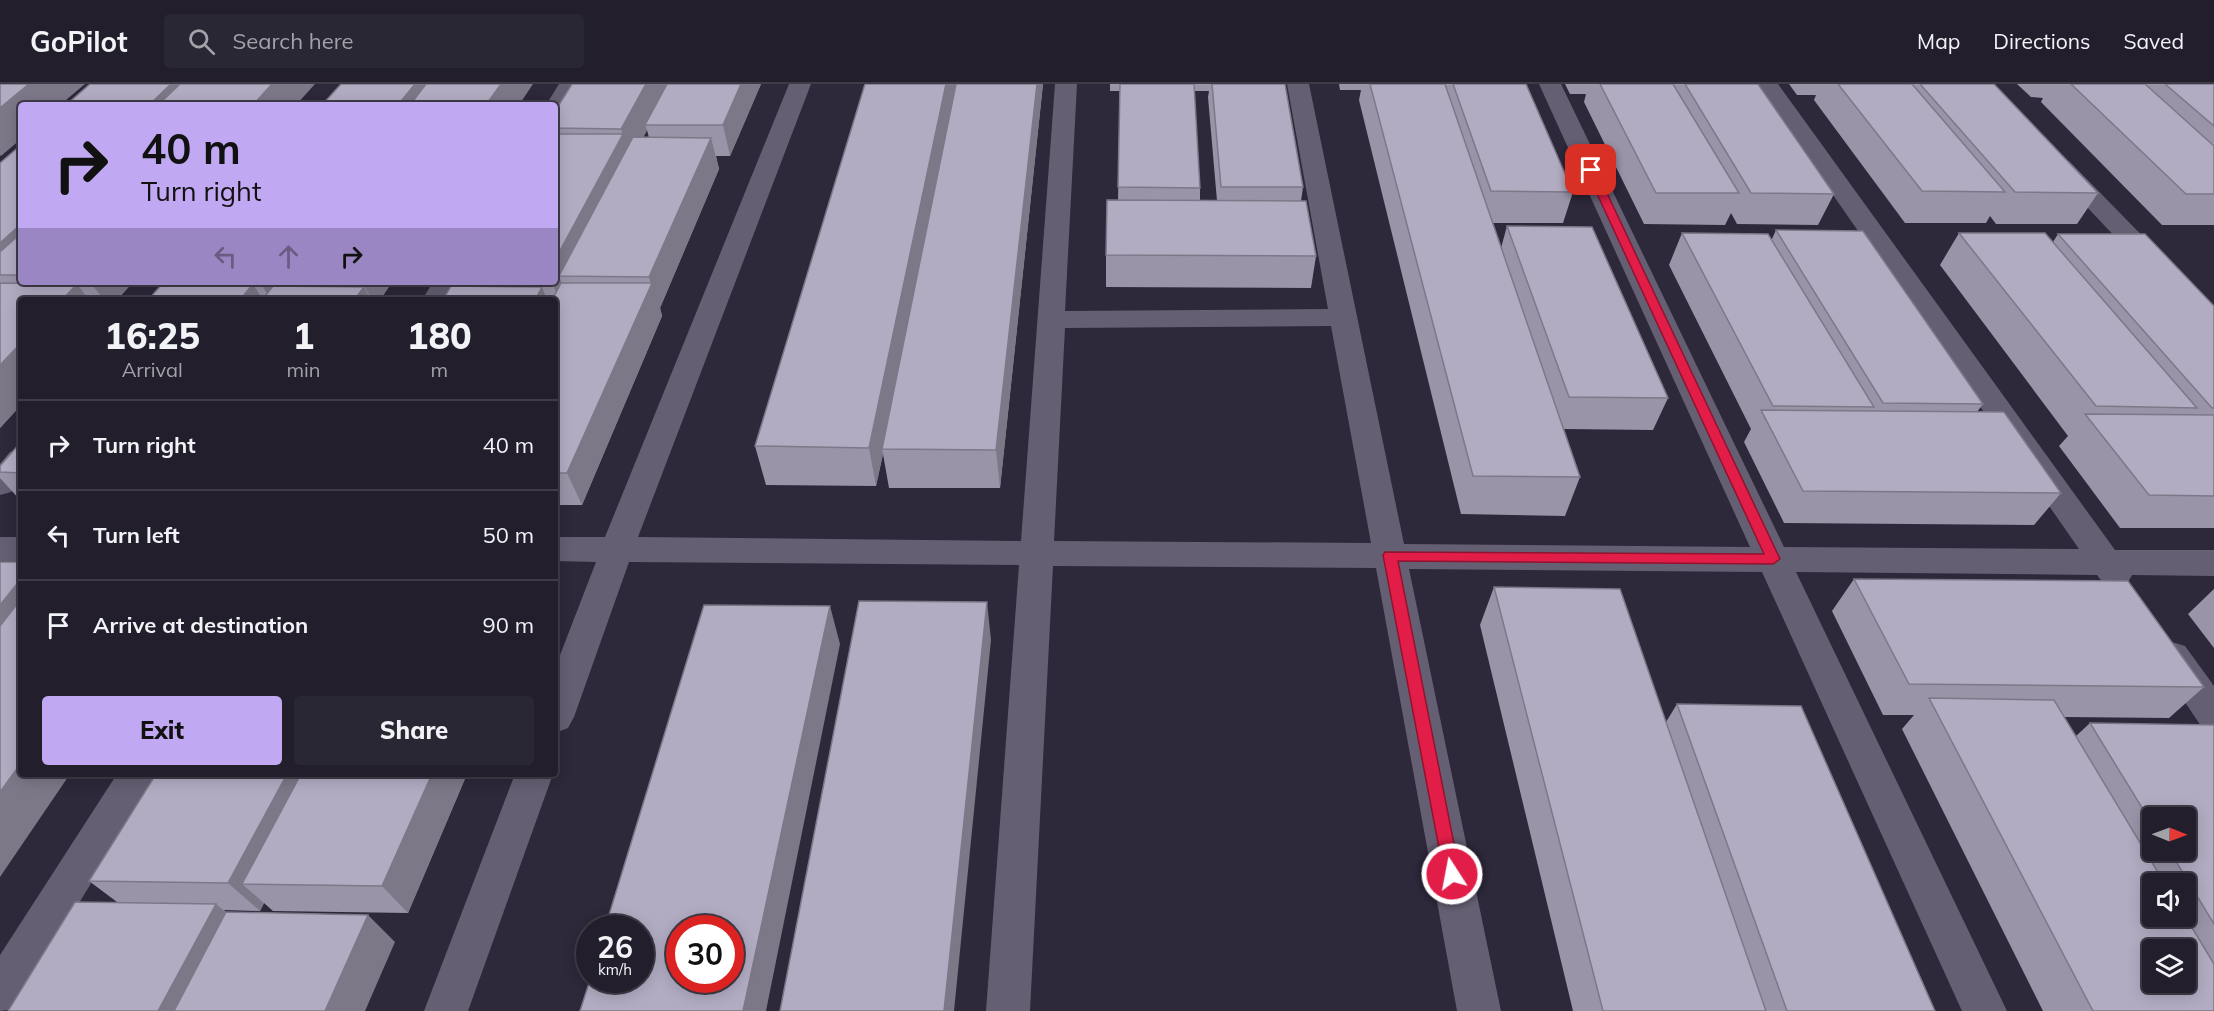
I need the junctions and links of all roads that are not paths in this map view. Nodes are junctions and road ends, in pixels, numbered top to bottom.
1 (570, 84) edge
2 (800, 84) edge
3 (1066, 84) edge
4 (1298, 84) edge
5 (1550, 84) edge
6 (1767, 84) edge
7 (558, 103) edge
8 (2049, 153) edge
9 (1343, 317) junction
10 (1051, 320) junction
11 (2214, 325) edge
12 (18, 463) edge
13 (0, 484) edge
14 (0, 549) edge
15 (18, 549) edge
16 (558, 549) edge
17 (617, 549) junction
18 (1036, 553) junction
19 (1390, 555) junction
20 (1773, 559) junction
21 (2106, 562) junction
22 (2214, 563) edge
23 (2133, 600) edge
24 (2160, 639) edge
25 (558, 709) edge
26 (2214, 715) edge
27 (136, 777) edge
28 (533, 777) edge
29 (0, 994) edge
30 (446, 1011) edge
31 (1008, 1011) edge
32 (1479, 1011) edge
33 (1985, 1011) edge

1 - 7 street
2 - 17 street
3 - 10 street
4 - 9 street
5 - 20 street
6 - 21 street
8 - 11 street
9 - 10 street
9 - 19 street
10 - 18 street
12 - 13 street
14 - 15 street
16 - 17 street
17 - 18 street
17 - 25 street
18 - 19 street
18 - 31 street
19 - 20 street
19 - 32 street
20 - 21 street
20 - 33 street
21 - 22 street
21 - 23 street
24 - 26 street
27 - 29 street
28 - 30 street

